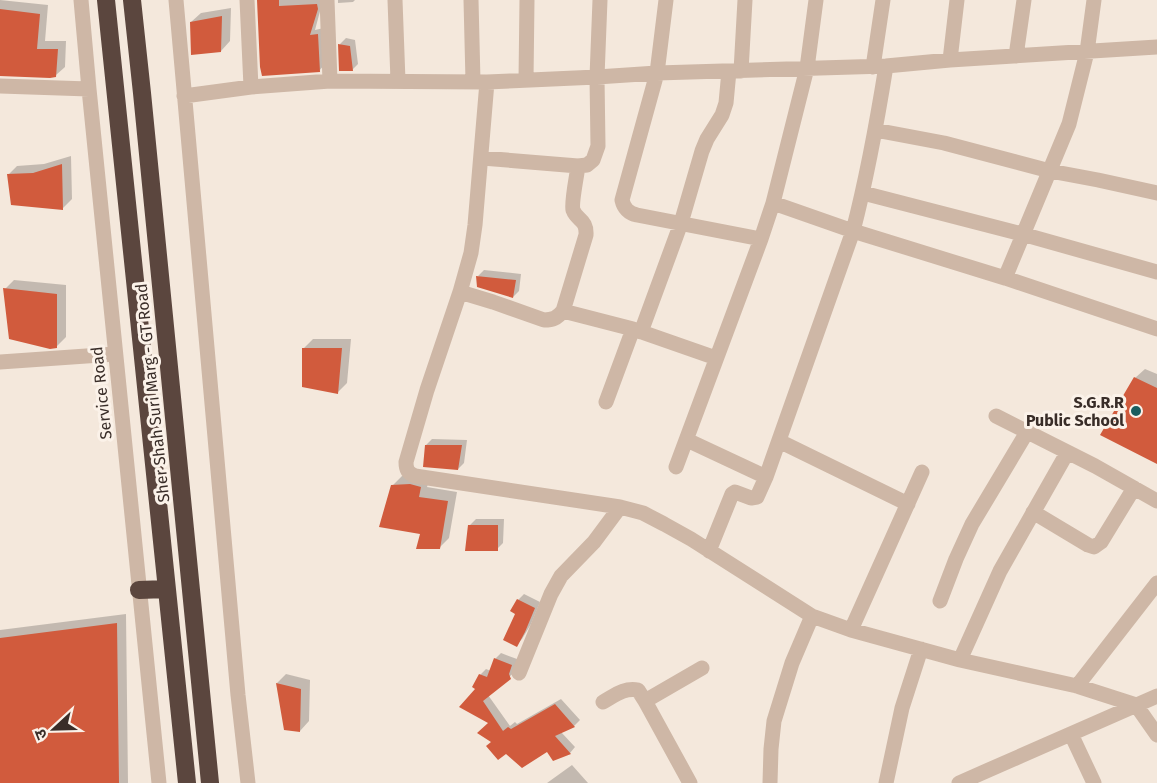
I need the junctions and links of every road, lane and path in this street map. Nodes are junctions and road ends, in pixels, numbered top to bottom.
1 (81, 0) edge
2 (106, 0) edge
3 (132, 0) edge
4 (176, 0) edge
5 (247, 0) edge
6 (327, 0) edge
7 (394, 0) edge
8 (471, 0) edge
9 (527, 0) edge
10 (600, 0) edge
11 (666, 0) edge
12 (745, 0) edge
13 (816, 0) edge
14 (882, 0) edge
15 (957, 0) edge
16 (1024, 0) edge
17 (1094, 0) edge
18 (1157, 47) edge
19 (1087, 51) junction
20 (1016, 57) junction
21 (950, 60) junction
22 (879, 67) junction
23 (807, 68) junction
24 (735, 71) junction
25 (657, 73) junction
26 (597, 77) junction
27 (526, 80) junction
28 (330, 81) junction
29 (398, 81) junction
30 (480, 81) junction
31 (0, 86) edge
32 (251, 87) junction
33 (88, 89) junction
34 (184, 96) junction
35 (875, 130) junction
36 (482, 158) junction
37 (578, 166) junction
38 (1050, 171) junction
39 (863, 193) junction
40 (1157, 193) edge
41 (773, 203) junction
42 (681, 224) junction
43 (853, 231) junction
44 (1022, 234) junction
45 (762, 239) junction
46 (1157, 272) edge
47 (1005, 278) junction
48 (460, 292) junction
49 (563, 311) junction
50 (1157, 329) edge
51 (637, 330) junction
52 (115, 354) junction
53 (716, 358) junction
54 (0, 362) edge
55 (606, 402) dead end
56 (996, 416) dead end
57 (1027, 432) junction
58 (687, 440) junction
59 (779, 441) junction
60 (1067, 453) junction
61 (676, 467) dead end
62 (922, 472) dead end
63 (766, 477) junction
64 (1134, 488) junction
65 (1157, 501) edge
66 (908, 504) junction
67 (620, 507) junction
68 (1033, 512) junction
69 (709, 551) junction
70 (1157, 583) edge
71 (167, 589) junction
72 (139, 590) junction
73 (940, 601) dead end
74 (812, 616) junction
75 (851, 630) junction
76 (921, 650) junction
77 (960, 660) junction
78 (702, 668) dead end
79 (519, 673) dead end
80 (1077, 686) junction
81 (1157, 696) edge
82 (645, 701) junction
83 (603, 702) dead end
84 (1136, 705) junction
85 (1071, 734) junction
86 (1157, 735) edge
87 (159, 783) edge
88 (187, 783) edge
89 (210, 783) edge
90 (248, 783) edge
91 (690, 783) edge
92 (770, 783) edge
93 (886, 783) edge
94 (960, 783) edge
95 (1094, 783) edge

1 - 33 street, Service Road
2 - 71 highway, Sher Shah Suri Marg - GT Road
3 - 89 highway, Sher Shah Suri Marg - GT Road
4 - 34 street
5 - 32 street
6 - 28 street
7 - 29 street
8 - 30 street
9 - 27 street
10 - 26 street
11 - 25 street
12 - 24 street
13 - 23 street
14 - 22 street
15 - 21 street
16 - 20 street
17 - 19 street
18 - 19 street
19 - 20 street
19 - 38 street
20 - 21 street
21 - 22 street
22 - 23 street
22 - 35 street
23 - 24 street
23 - 41 street
24 - 25 street
24 - 42 street
25 - 26 street
25 - 42 street
26 - 27 street
26 - 37 street
27 - 30 street
28 - 29 street
28 - 32 street
29 - 30 street
30 - 36 street
31 - 33 street
32 - 34 street
33 - 52 street, Service Road
34 - 90 street
35 - 38 street
35 - 39 street
36 - 37 street
36 - 48 street
37 - 49 street
38 - 40 street
38 - 44 street
39 - 43 street
39 - 44 street
41 - 43 street
41 - 45 street
42 - 45 street
42 - 51 street
43 - 47 street
43 - 59 street
44 - 46 street
44 - 47 street
45 - 53 street
47 - 50 street
48 - 49 street
48 - 67 street
49 - 51 street
51 - 53 street
51 - 55 street
52 - 54 street
52 - 72 street, Service Road
53 - 58 street
56 - 57 street
57 - 60 street
57 - 73 street
58 - 61 street
58 - 63 street
59 - 63 street
59 - 66 street
60 - 64 street
60 - 68 street
62 - 66 street
63 - 69 street
64 - 65 street
64 - 68 street
66 - 75 street
67 - 69 street
67 - 79 street
68 - 77 street
69 - 74 street
70 - 80 street
71 - 72 highway
71 - 88 highway, Sher Shah Suri Marg - GT Road
72 - 87 street, Service Road
74 - 75 street
74 - 92 street
75 - 76 street
76 - 77 street
76 - 93 street
77 - 80 street
78 - 82 street
80 - 84 street
81 - 84 street
82 - 83 street
82 - 91 street
84 - 85 street
84 - 86 street
85 - 94 street
85 - 95 street

